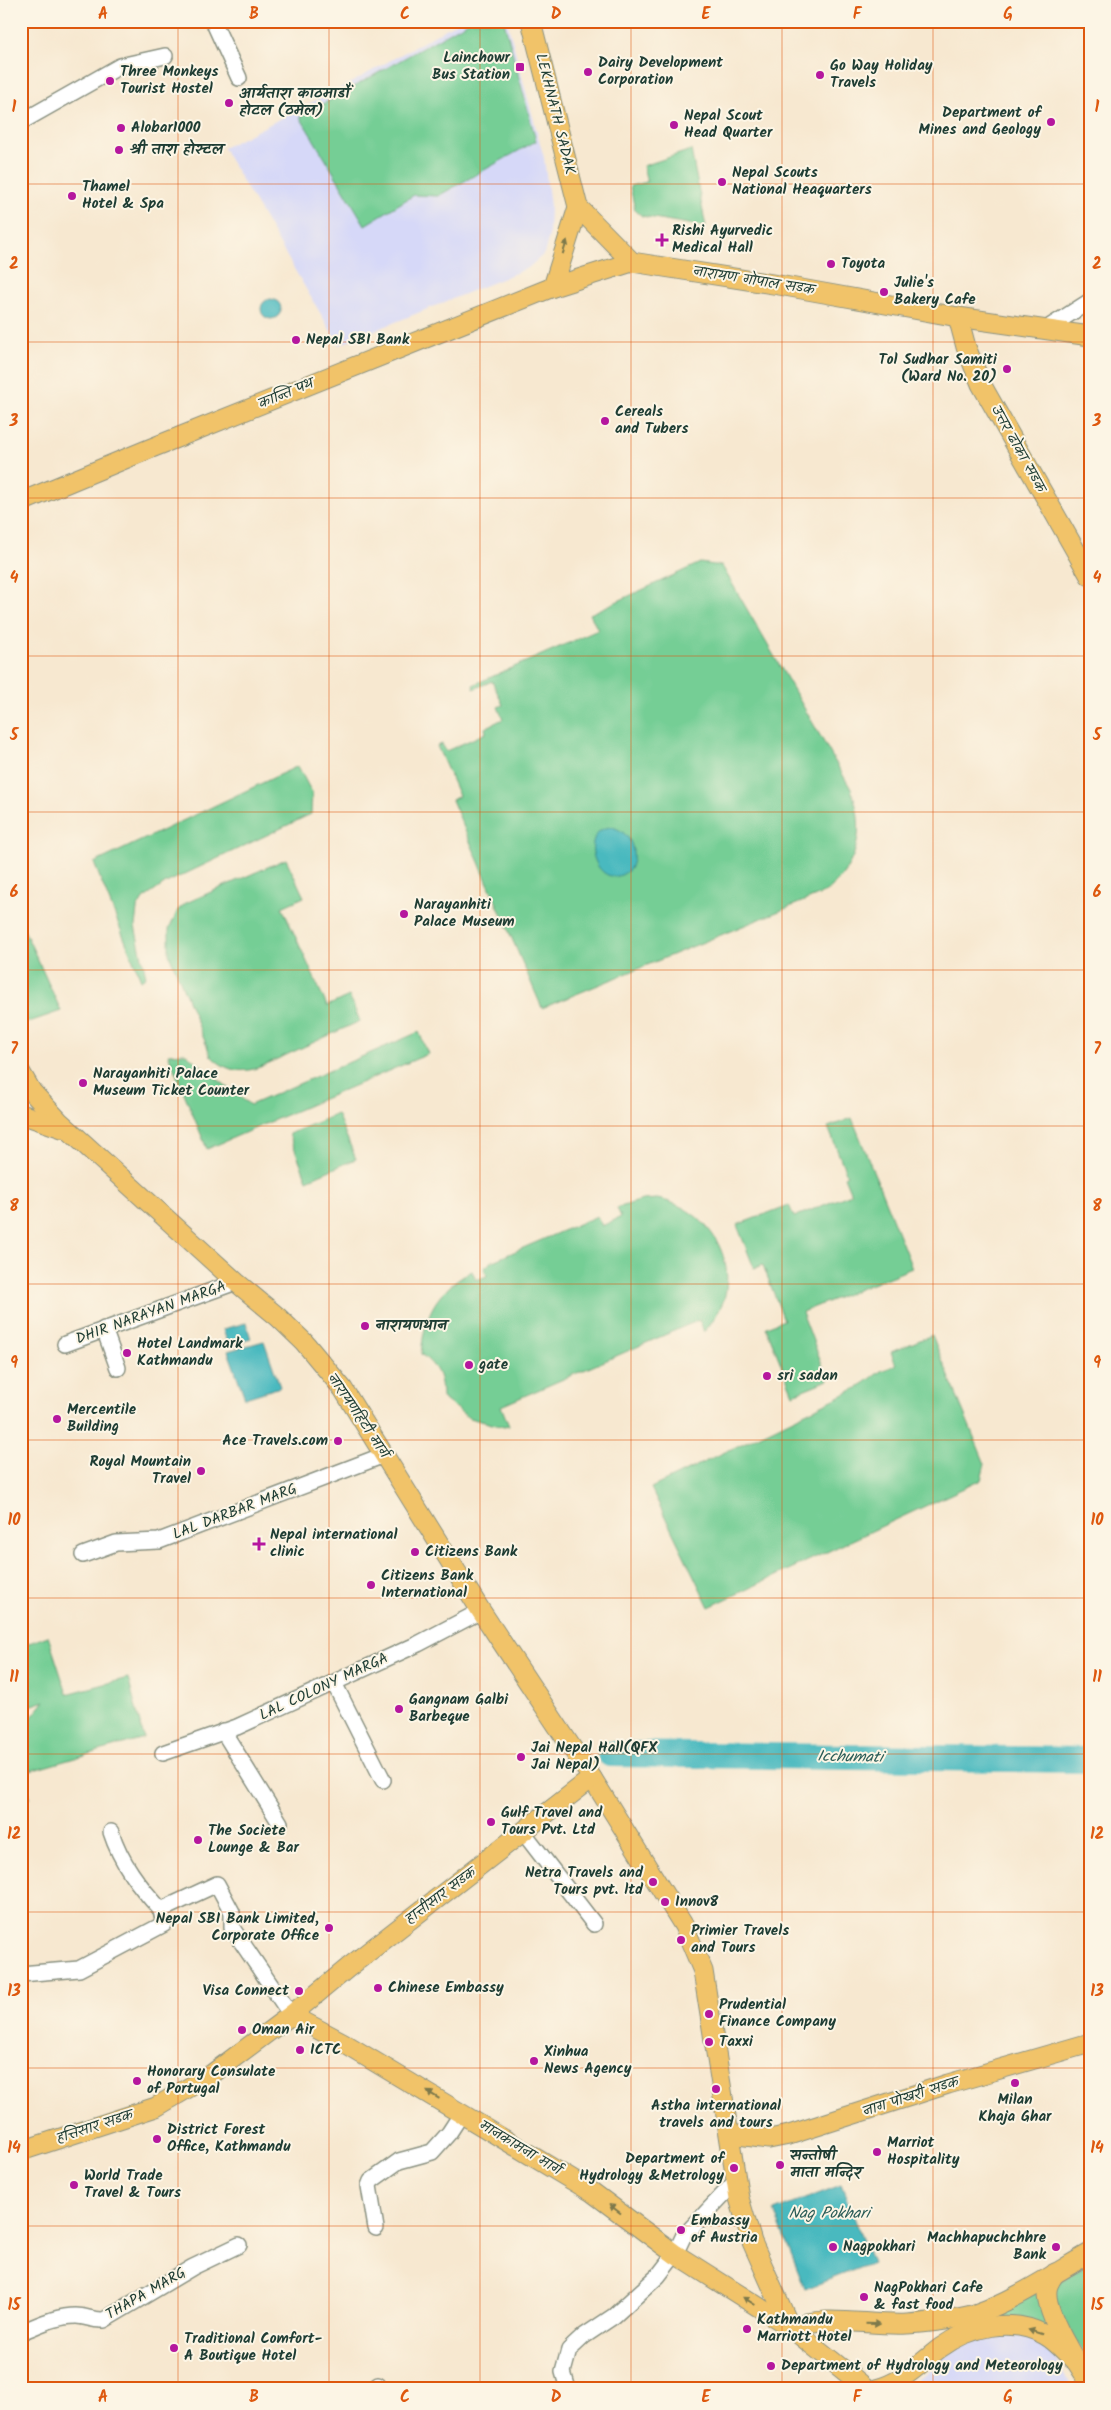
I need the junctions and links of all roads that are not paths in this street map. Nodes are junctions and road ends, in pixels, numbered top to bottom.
1 (212, 21) edge
2 (531, 21) edge
3 (165, 56) dead end
4 (239, 78) dead end
5 (21, 122) edge
6 (578, 207) junction
7 (632, 262) junction
8 (553, 287) junction
9 (1090, 301) edge
10 (958, 317) junction
11 (1046, 329) junction
12 (1090, 336) edge
13 (21, 502) edge
14 (1090, 576) edge
15 (21, 1073) edge
16 (27, 1095) edge
17 (21, 1114) edge
18 (70, 1132) junction
19 (236, 1282) junction
20 (104, 1328) junction
21 (65, 1344) dead end
22 (118, 1368) dead end
23 (384, 1455) junction
24 (83, 1555) dead end
25 (481, 1611) junction
26 (334, 1683) junction
27 (223, 1732) junction
28 (163, 1753) dead end
29 (592, 1778) junction
30 (383, 1780) dead end
31 (280, 1823) dead end
32 (111, 1832) dead end
33 (524, 1833) junction
34 (161, 1910) junction
35 (594, 1924) dead end
36 (21, 1974) edge
37 (291, 2015) junction
38 (1090, 2043) edge
39 (462, 2113) junction
40 (730, 2134) junction
41 (21, 2152) edge
42 (736, 2180) junction
43 (376, 2228) dead end
44 (239, 2245) dead end
45 (1090, 2253) edge
46 (675, 2254) junction
47 (1055, 2273) junction
48 (966, 2324) junction
49 (790, 2327) junction
50 (21, 2332) edge
51 (1074, 2360) junction
52 (1090, 2382) edge
53 (871, 2388) edge
54 (568, 2389) edge

1 - 4 street
2 - 6 main road, LEKHNATH SADAK
3 - 5 street
6 - 7 main road
8 -> 6 main road
7 - 8 main road, नारायण गोपाल सडक
7 - 10 main road, नारायण गोपाल सडक
8 - 13 main road, कान्ति पथ
9 - 11 street
10 - 11 main road, नारायण गोपाल सडक
10 - 14 main road, उत्तर ढोका सडक
11 - 12 main road, नारायण गोपाल सडक
15 - 16 main road, नारायणहिटी मार्ग
16 - 18 main road, नारायणहिटी मार्ग
17 - 18 main road
18 - 19 main road, नारायणहिटी मार्ग
19 - 20 street, DHIR NARAYAN MARGA
19 - 23 main road, नारायणहिटी मार्ग
20 - 21 street, DHIR NARAYAN MARGA
20 - 22 street
23 - 24 street, LAL DARBAR MARG
23 - 25 main road, नारायणहिटी मार्ग
25 - 26 street, LAL COLONY MARGA
25 - 29 main road, नारायणहिटी मार्ग
26 - 27 street, LAL COLONY MARGA
26 - 30 street
27 - 28 street, LAL COLONY MARGA
27 - 31 street
29 - 33 main road, हात्तीसार सडक
29 - 40 main road, नारायणहिटी मार्ग
32 - 34 street
33 - 35 street
33 - 37 main road, हात्तीसार सडक
34 - 36 street
34 - 37 street
39 -> 37 main road, मानकामना मार्ग
37 - 41 main road, हत्तिसार सडक
38 - 40 main road, नाग पोखरी सडक
39 - 43 street
46 -> 39 main road, मानकामना मार्ग
40 - 42 main road, नारायणहिटी मार्ग
42 - 46 street
42 - 49 main road, नारायणहिटी मार्ग
44 - 50 street, THAPA MARG
45 - 47 main road
49 -> 46 main road, मानकामना मार्ग
46 - 54 street
47 - 48 main road
47 - 51 main road
49 -> 48 main road
51 -> 48 main road
48 - 53 main road
49 - 53 main road, मानकामना मार्ग
51 - 52 main road

